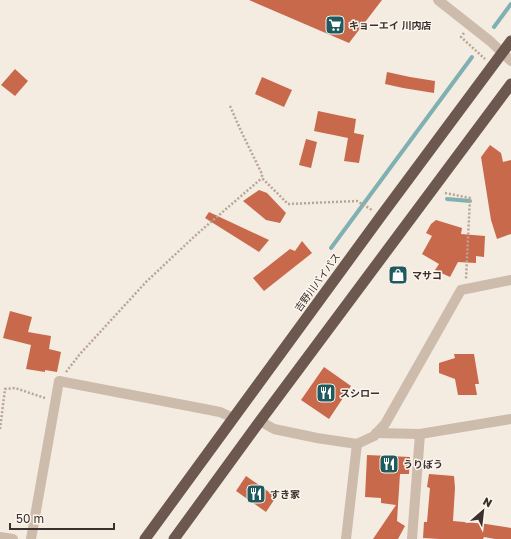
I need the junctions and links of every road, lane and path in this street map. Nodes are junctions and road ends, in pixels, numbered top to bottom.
1 (438, 0) edge
2 (462, 38) dead end
3 (511, 40) edge
4 (472, 46) dead end
5 (502, 53) junction
6 (511, 60) edge
7 (511, 84) edge
8 (230, 106) dead end
9 (262, 178) junction
10 (445, 193) dead end
11 (366, 207) dead end
12 (511, 280) edge
13 (465, 289) junction
14 (59, 381) junction
15 (55, 401) junction
16 (233, 418) junction
17 (511, 418) edge
18 (260, 422) junction
19 (0, 429) edge
20 (376, 433) junction
21 (420, 434) junction
22 (357, 444) junction
23 (0, 537) edge
24 (13, 539) edge
25 (32, 539) edge
26 (145, 539) edge
27 (174, 539) edge
28 (346, 539) edge
29 (412, 539) edge

1 - 5 street
2 - 4 path
3 - 5 highway, 吉野川バイパス
5 - 6 street
5 - 16 highway, 吉野川バイパス
7 - 18 highway
8 - 9 path
9 - 11 path
9 - 14 path
10 - 13 path
12 - 13 street
13 - 20 street
14 - 15 street
14 - 16 street
15 - 19 path
15 - 25 street
16 - 26 highway, 吉野川バイパス
17 - 21 street
18 - 22 street
18 - 27 highway
20 - 21 street
20 - 22 street
21 - 29 street
22 - 28 street
23 - 24 street

